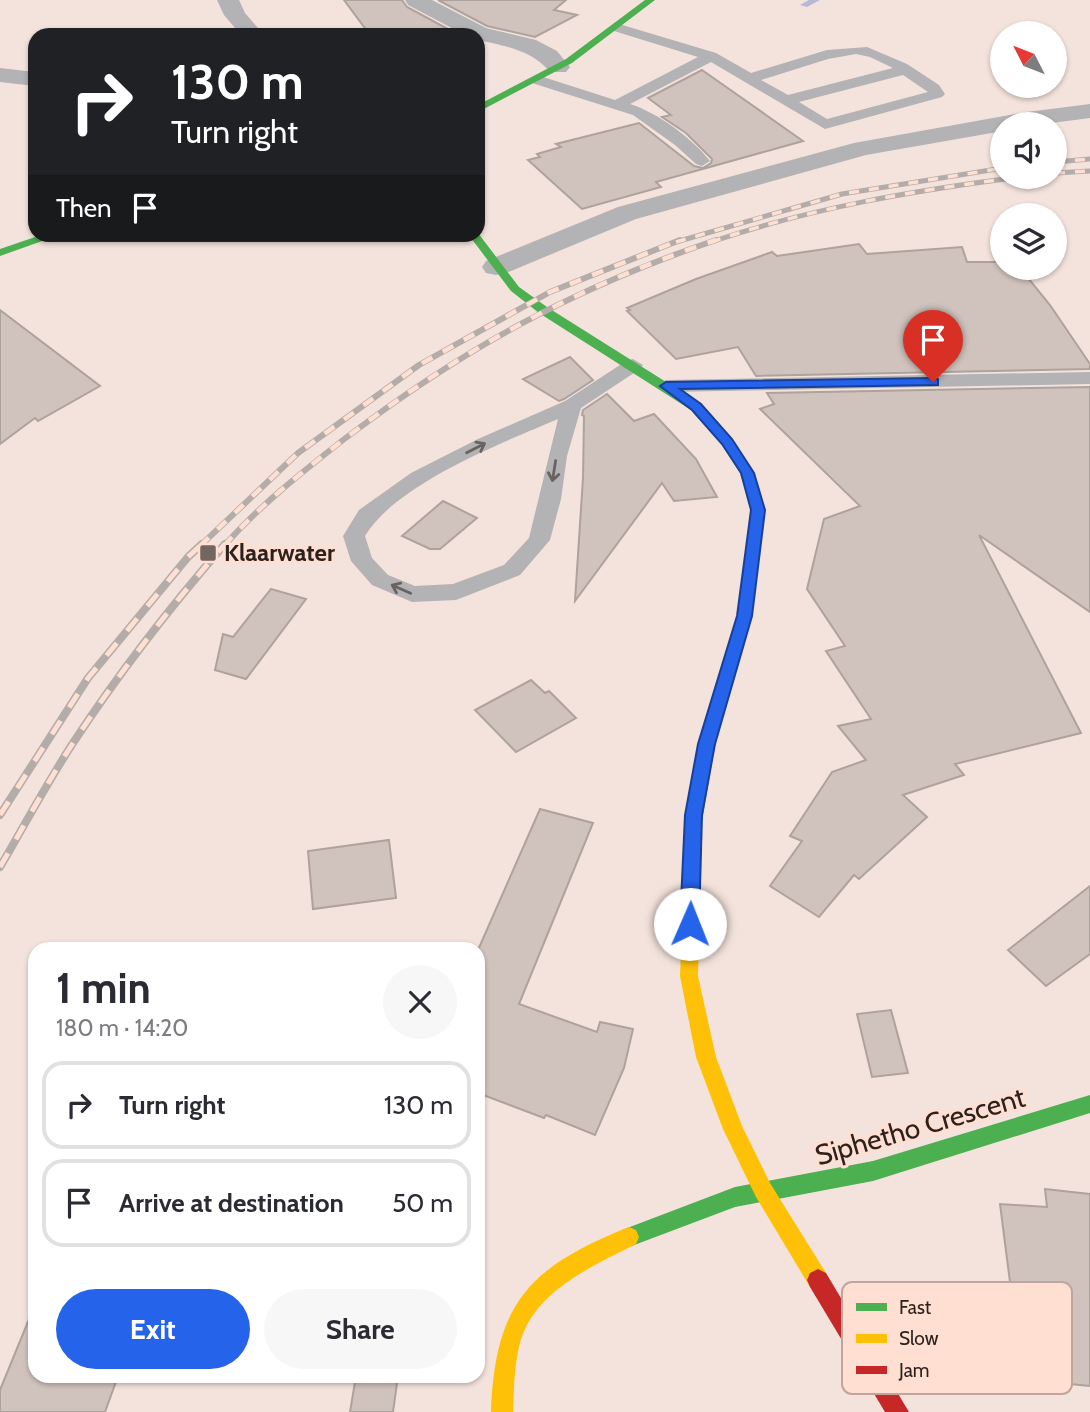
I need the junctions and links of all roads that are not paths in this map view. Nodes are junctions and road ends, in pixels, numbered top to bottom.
1 (228, 0) edge
2 (416, 0) edge
3 (649, 0) edge
4 (247, 28) edge
5 (469, 28) edge
6 (619, 28) junction
7 (485, 35) edge
8 (710, 57) junction
9 (558, 67) junction
10 (904, 70) junction
11 (0, 75) edge
12 (28, 78) edge
13 (751, 78) junction
14 (537, 80) junction
15 (786, 100) junction
16 (619, 104) junction
17 (485, 106) edge
18 (1090, 110) edge
19 (702, 161) dead end
20 (33, 242) edge
21 (479, 242) edge
22 (0, 253) edge
23 (496, 267) junction
24 (633, 365) junction
25 (1090, 378) edge
26 (666, 386) junction
27 (572, 405) junction
28 (1090, 1104) edge
29 (762, 1190) junction
30 (842, 1321) edge
31 (887, 1394) edge
32 (502, 1412) edge
33 (898, 1412) edge

1 - 4 street
2 - 5 street
3 - 6 street
6 - 8 lane
6 - 9 street
7 - 9 street
8 - 13 lane
8 - 16 lane
9 - 14 street
10 - 13 lane
10 - 15 lane
10 - 15 lane
11 - 12 street
13 - 15 lane
14 - 16 lane
14 - 17 street
16 - 19 lane
18 - 23 street
20 - 22 street
21 - 23 street
23 - 24 street
24 - 26 street
24 - 27 lane
25 - 26 lane
26 - 29 street
27 -> 27 lane
28 - 29 street, Siphetho Crescent
29 - 30 street
29 - 32 street, Siphetho Crescent
31 - 33 street

